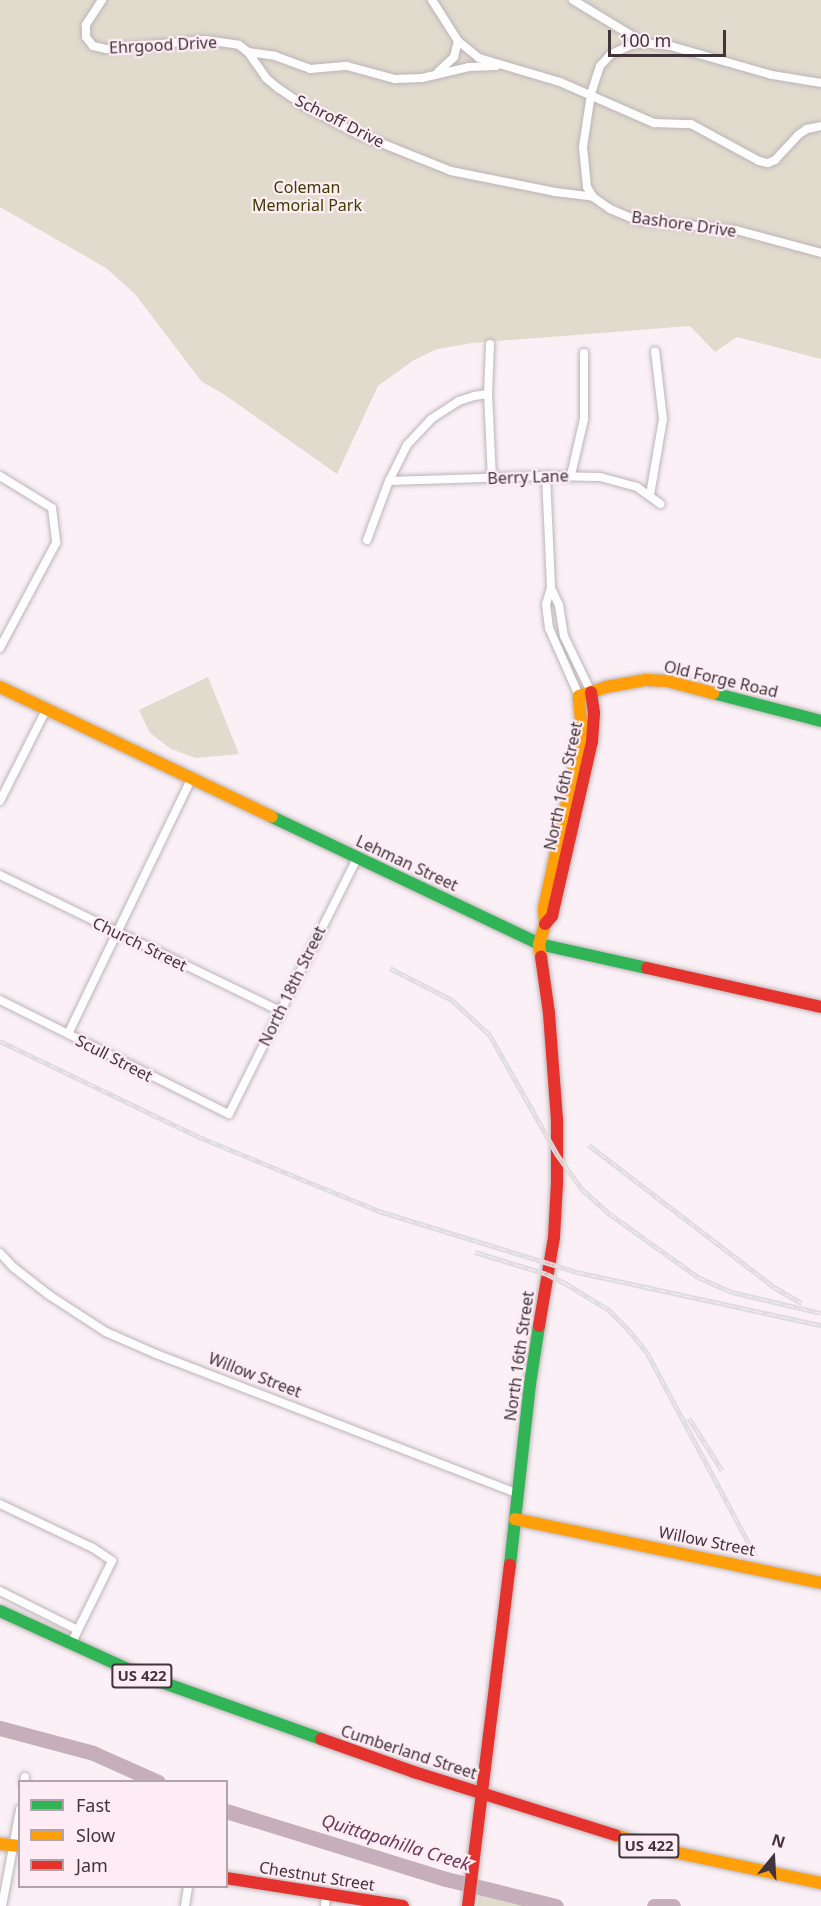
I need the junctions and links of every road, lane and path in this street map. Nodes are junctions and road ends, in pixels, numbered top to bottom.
1 (102, 0) edge
2 (432, 0) edge
3 (573, 0) edge
4 (458, 41) junction
5 (644, 43) junction
6 (248, 52) junction
7 (499, 65) junction
8 (435, 75) junction
9 (821, 83) edge
10 (591, 94) junction
11 (819, 126) edge
12 (593, 197) junction
13 (821, 253) edge
14 (490, 344) dead end
15 (655, 351) dead end
16 (584, 353) dead end
17 (488, 394) junction
18 (572, 475) junction
19 (0, 476) edge
20 (546, 476) junction
21 (492, 479) junction
22 (389, 482) junction
23 (650, 495) junction
24 (660, 504) dead end
25 (367, 540) dead end
26 (0, 648) edge
27 (0, 687) edge
28 (585, 694) junction
29 (46, 710) junction
30 (821, 721) edge
31 (192, 778) junction
32 (0, 801) edge
33 (357, 858) junction
34 (0, 875) edge
35 (118, 933) junction
36 (539, 944) junction
37 (0, 1000) edge
38 (821, 1007) edge
39 (280, 1011) junction
40 (68, 1035) junction
41 (229, 1114) joint
42 (0, 1253) edge
43 (518, 1494) junction
44 (0, 1504) edge
45 (515, 1520) junction
46 (821, 1583) edge
47 (0, 1591) edge
48 (0, 1611) edge
49 (78, 1630) junction
50 (71, 1644) junction
51 (482, 1793) junction
52 (0, 1844) edge
53 (17, 1846) edge
54 (228, 1878) edge
55 (821, 1883) edge
56 (188, 1888) edge
57 (326, 1892) junction
58 (468, 1904) edge
59 (2, 1906) edge
60 (184, 1906) edge
61 (325, 1906) edge
62 (403, 1906) edge

1 - 6 street, Ehrgood Drive
2 - 4 street
3 - 5 street
4 - 7 street
4 - 8 street
5 - 9 street
5 - 10 street
6 - 8 street, Schroff Drive
6 - 12 street, Schroff Drive
7 - 8 street, Schroff Drive
7 - 10 street
10 - 11 street
10 - 12 street
12 - 13 street, Bashore Drive
14 - 17 street
15 - 23 street
16 - 18 street
17 - 21 street
17 - 22 street
18 - 20 street, Berry Lane
18 - 23 street, Berry Lane
19 - 26 street
20 - 21 street, Berry Lane
20 - 28 street, North 16th Street
21 - 22 street, Berry Lane
22 - 25 street
23 - 24 street, Berry Lane
27 - 29 main road, Lehman Street
28 - 30 main road, Old Forge Road
28 - 36 main road, North 16th Street
29 - 31 main road, Lehman Street
29 - 32 street
31 - 33 main road, Lehman Street
31 - 35 street
33 - 36 main road, Lehman Street
33 - 39 street, North 18th Street
34 - 35 street, Church Street
35 - 39 street, Church Street
35 - 40 street
36 - 38 main road, Lehman Street
36 - 43 main road, North 16th Street
37 - 40 street, Scull Street
39 - 41 street, North 18th Street
40 - 41 street, Scull Street
42 - 43 street, Willow Street
43 - 45 main road, North 16th Street
44 - 49 street
45 - 46 main road, Willow Street
45 - 51 main road, North 16th Street
47 - 49 street
48 - 50 main road, Cumberland Street / US 422
49 - 50 street
50 - 51 main road, Cumberland Street / US 422
51 - 55 main road, Cumberland Street / US 422
51 - 58 main road, North 16th Street
52 - 53 main road
53 - 59 street
54 - 57 main road, Chestnut Street
56 - 60 street
57 - 61 street
57 - 62 main road, Chestnut Street

